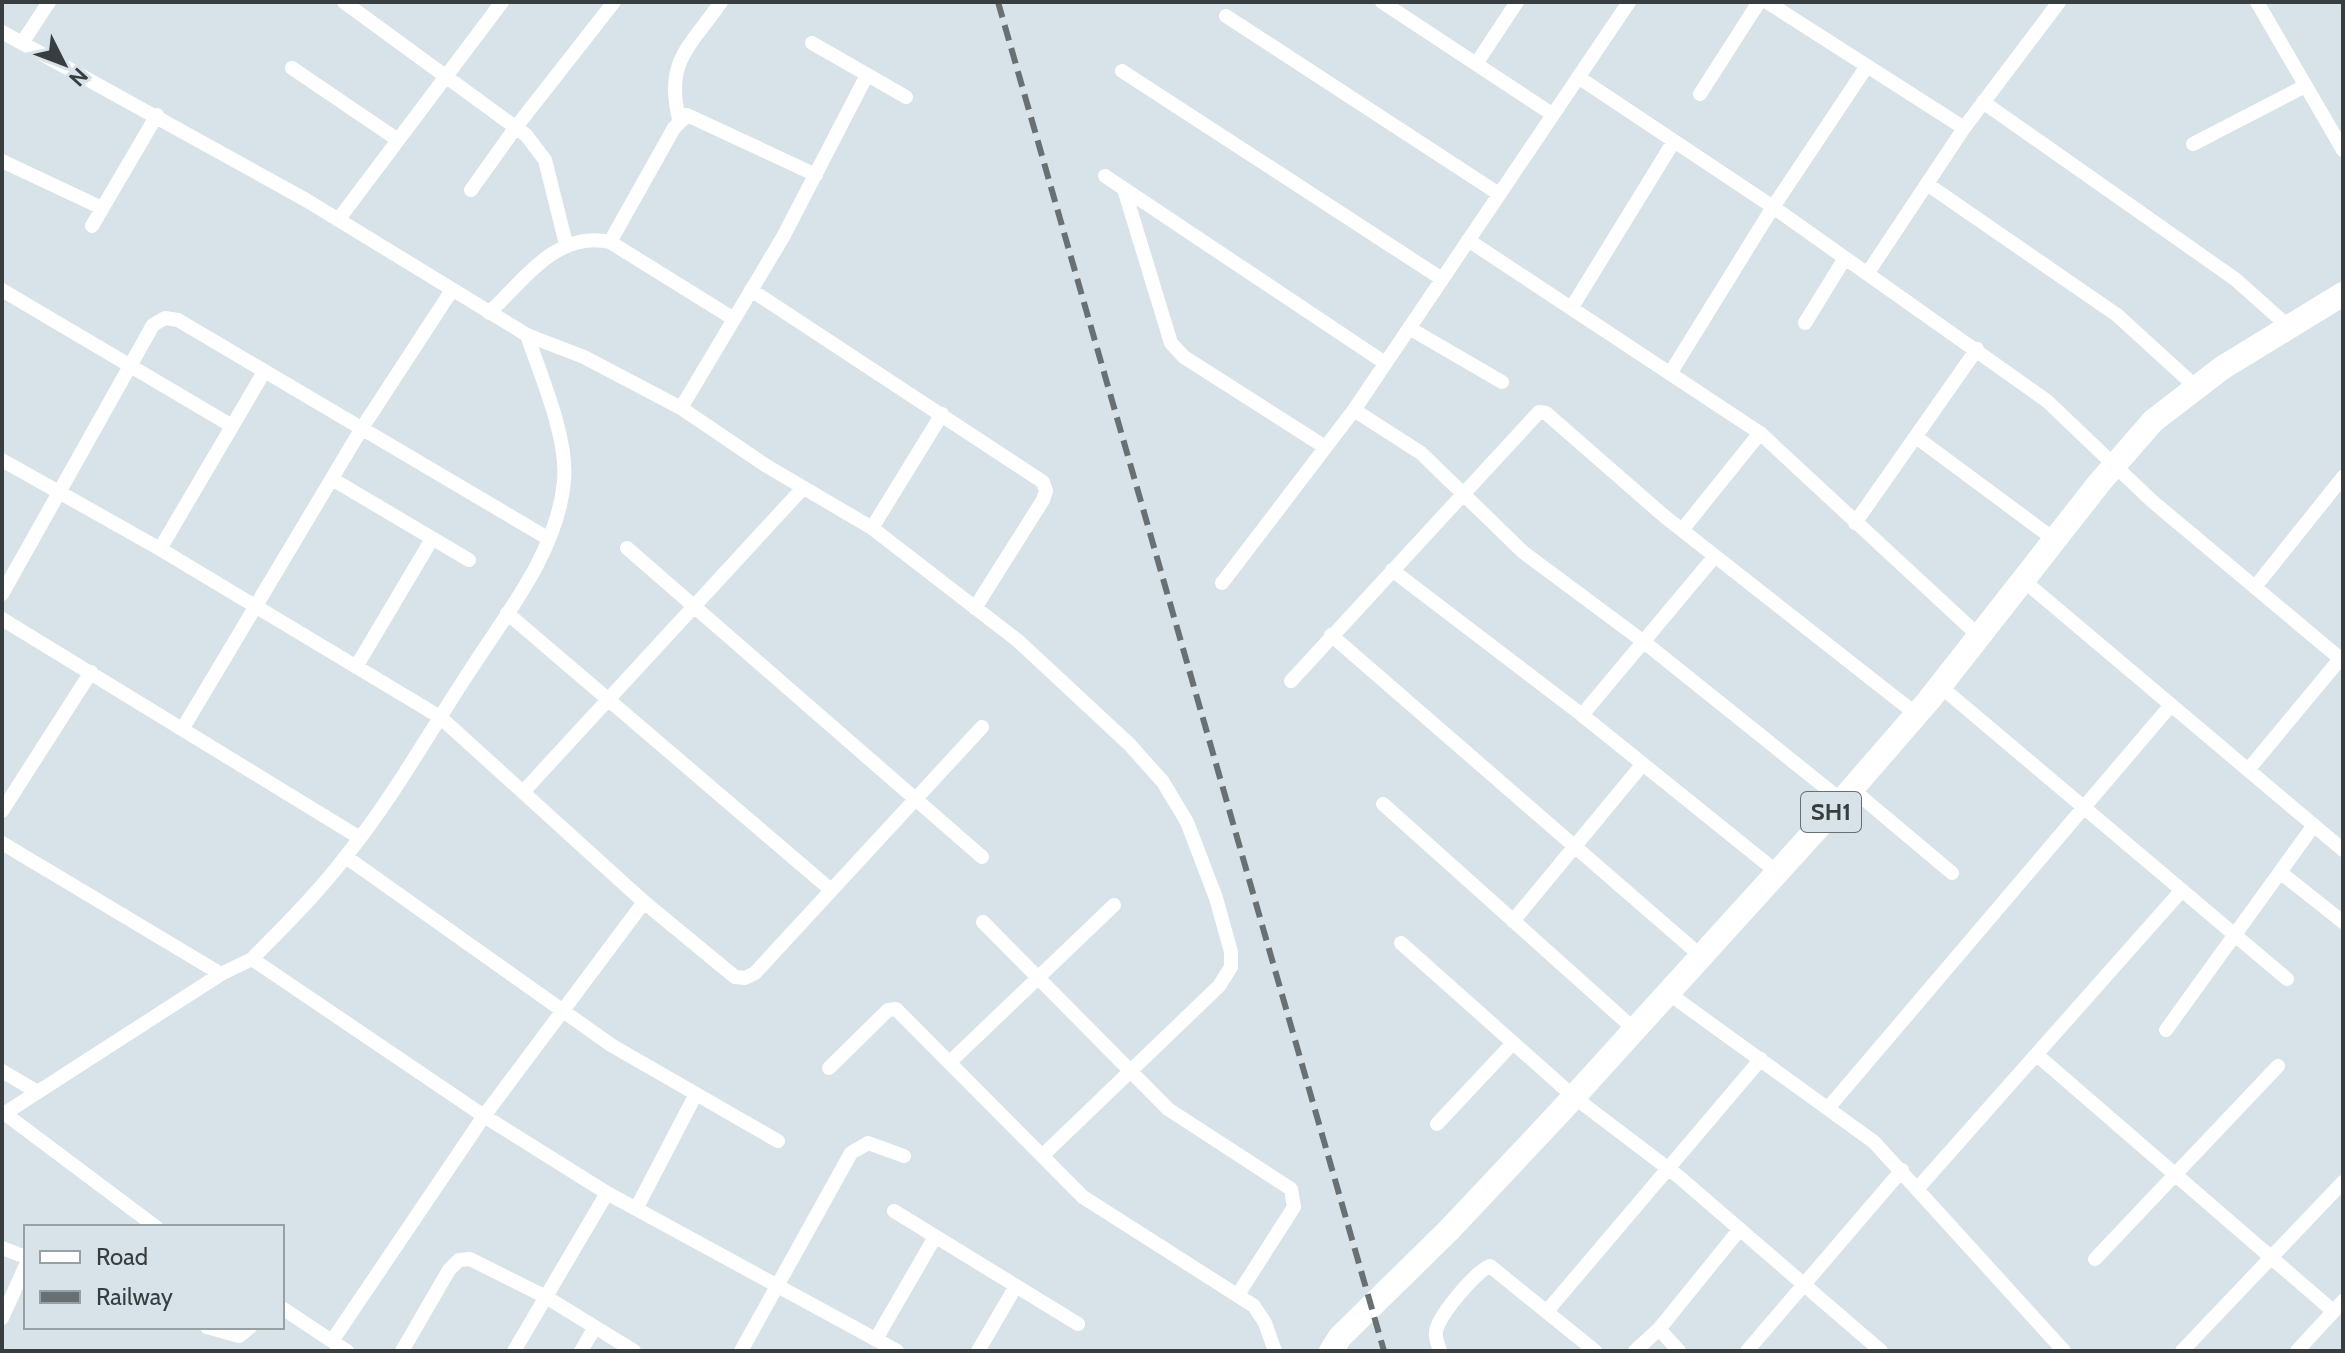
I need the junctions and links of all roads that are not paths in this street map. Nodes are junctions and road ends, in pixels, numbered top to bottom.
1 (49, 2) edge
2 (344, 2) edge
3 (614, 2) edge
4 (721, 2) edge
5 (1382, 2) edge
6 (1517, 2) edge
7 (1629, 2) edge
8 (1759, 2) edge
9 (1767, 2) edge
10 (2059, 2) edge
11 (2257, 2) edge
12 (497, 4) edge
13 (1226, 16) dead end
14 (2, 32) edge
15 (22, 43) junction
16 (812, 43) dead end
17 (1476, 64) junction
18 (1867, 66) junction
19 (292, 68) dead end
20 (1122, 71) dead end
21 (867, 75) junction
22 (445, 77) junction
23 (1578, 77) junction
24 (2305, 86) junction
25 (1700, 94) dead end
26 (906, 97) dead end
27 (1983, 102) junction
28 (1552, 114) junction
29 (157, 115) junction
30 (679, 119) junction
31 (516, 127) junction
32 (1964, 128) junction
33 (398, 140) junction
34 (1674, 141) junction
35 (2193, 144) dead end
36 (2343, 150) edge
37 (2, 161) edge
38 (816, 175) junction
39 (1105, 176) dead end
40 (1927, 184) junction
41 (1124, 189) junction
42 (471, 190) dead end
43 (1499, 194) junction
44 (1773, 207) junction
45 (102, 208) junction
46 (338, 220) junction
47 (92, 226) dead end
48 (1468, 240) junction
49 (610, 242) junction
50 (566, 244) junction
51 (1845, 258) junction
52 (1867, 274) junction
53 (1442, 279) junction
54 (2, 290) edge
55 (452, 290) junction
56 (751, 290) junction
57 (2343, 294) edge
58 (1572, 307) junction
59 (489, 313) junction
60 (734, 319) junction
61 (1805, 323) dead end
62 (2289, 327) junction
63 (1409, 328) junction
64 (527, 335) junction
65 (1977, 349) junction
66 (1385, 363) junction
67 (128, 364) junction
68 (264, 372) junction
69 (1671, 372) junction
70 (1502, 382) dead end
71 (2197, 388) junction
72 (681, 408) junction
73 (1354, 410) junction
74 (942, 414) junction
75 (232, 426) junction
76 (362, 428) junction
77 (1760, 433) junction
78 (1916, 437) junction
79 (1325, 447) junction
80 (2, 460) edge
81 (2115, 465) junction
82 (2343, 477) edge
83 (332, 479) junction
84 (803, 488) junction
85 (60, 493) junction
86 (1462, 493) junction
87 (1855, 523) junction
88 (872, 528) junction
89 (1682, 530) junction
90 (432, 539) junction
91 (549, 539) junction
92 (2055, 540) junction
93 (627, 548) dead end
94 (160, 549) junction
95 (1715, 556) junction
96 (469, 560) dead end
97 (1392, 570) junction
98 (2023, 580) junction
99 (1222, 583) dead end
100 (2255, 587) junction
101 (2, 594) edge
102 (256, 607) junction
103 (694, 607) junction
104 (975, 608) junction
105 (507, 613) junction
106 (2, 619) edge
107 (1331, 635) junction
108 (1979, 636) junction
109 (1644, 642) junction
110 (2342, 660) edge
111 (356, 667) junction
112 (91, 672) junction
113 (1291, 681) dead end
114 (1940, 686) junction
115 (608, 700) junction
116 (2171, 705) junction
117 (1916, 714) junction
118 (1582, 715) junction
119 (440, 717) junction
120 (982, 727) dead end
121 (183, 728) junction
122 (1642, 765) junction
123 (2248, 770) junction
124 (523, 792) junction
125 (1846, 795) junction
126 (913, 800) junction
127 (1383, 804) dead end
128 (2085, 807) junction
129 (2, 811) edge
130 (2314, 825) junction
131 (360, 838) junction
132 (2, 843) edge
133 (1575, 845) junction
134 (2343, 850) edge
135 (346, 857) junction
136 (982, 857) dead end
137 (1777, 872) junction
138 (1952, 873) dead end
139 (2281, 873) junction
140 (831, 890) junction
141 (2182, 890) junction
142 (644, 902) junction
143 (1114, 905) dead end
144 (1513, 921) junction
145 (983, 922) dead end
146 (2343, 922) edge
147 (2236, 936) junction
148 (1401, 943) dead end
149 (1701, 956) junction
150 (252, 959) junction
151 (221, 974) junction
152 (1037, 978) junction
153 (2287, 979) dead end
154 (1668, 993) junction
155 (564, 1012) junction
156 (1634, 1029) junction
157 (2166, 1030) dead end
158 (1513, 1043) junction
159 (2037, 1055) junction
160 (1761, 1059) junction
161 (950, 1062) junction
162 (2278, 1066) dead end
163 (829, 1068) dead end
164 (2, 1071) edge
165 (1129, 1072) junction
166 (36, 1091) junction
167 (696, 1094) junction
168 (1574, 1097) junction
169 (1829, 1107) junction
170 (3, 1114) edge
171 (484, 1116) junction
172 (1437, 1124) dead end
173 (778, 1141) dead end
174 (904, 1156) dead end
175 (1042, 1156) junction
176 (1669, 1169) junction
177 (1902, 1170) junction
178 (2174, 1175) junction
179 (2343, 1182) edge
180 (1918, 1188) junction
181 (607, 1193) junction
182 (636, 1209) junction
183 (894, 1211) dead end
184 (153, 1225) edge
185 (1740, 1229) junction
186 (935, 1237) junction
187 (2, 1248) edge
188 (24, 1256) edge
189 (2272, 1258) junction
190 (2095, 1259) dead end
191 (24, 1269) edge
192 (1804, 1284) junction
193 (778, 1286) junction
194 (1016, 1286) junction
195 (1239, 1293) junction
196 (546, 1297) junction
197 (2338, 1306) edge
198 (284, 1309) edge
199 (1548, 1310) junction
200 (2, 1318) edge
201 (1078, 1324) dead end
202 (595, 1327) junction
203 (214, 1329) edge
204 (248, 1329) edge
205 (1659, 1329) junction
206 (876, 1339) junction
207 (332, 1341) junction
208 (347, 1351) edge
209 (402, 1351) edge
210 (514, 1351) edge
211 (581, 1351) edge
212 (634, 1351) edge
213 (741, 1351) edge
214 (897, 1351) edge
215 (978, 1351) edge
216 (1275, 1351) edge
217 (1331, 1351) edge
218 (1440, 1351) edge
219 (1595, 1351) edge
220 (1635, 1351) edge
221 (1679, 1351) edge
222 (1747, 1351) edge
223 (1881, 1351) edge
224 (2064, 1351) edge
225 (2182, 1351) edge
226 (2297, 1351) edge

1 - 15 street
2 - 22 street
3 - 31 street
4 - 30 street
5 - 17 street
6 - 17 street
7 - 23 street
8 - 25 street
9 - 18 street
10 - 27 street
11 - 24 street
12 - 22 street
13 - 43 street
14 - 15 street
15 - 29 street
16 - 21 street
17 - 28 street
18 - 32 street
18 - 44 street
19 - 33 street
20 - 53 street
21 - 26 street
21 - 38 street
22 - 31 street
22 - 33 street
23 - 28 street
23 - 34 street
24 - 35 street
24 - 36 street
27 - 32 street
27 - 62 street
28 - 43 street
29 - 45 street
29 - 46 street
30 - 38 street
30 - 49 street
31 - 42 street
31 - 50 street
32 - 40 street
33 - 46 street
34 - 44 street
34 - 58 street
37 - 45 street
38 - 56 street
39 - 41 street
40 - 52 street
40 - 71 street
41 - 66 street
41 - 79 street
43 - 48 street
44 - 51 street
44 - 69 street
45 - 47 street
46 - 55 street
48 - 53 street
48 - 58 street
49 - 50 street
49 - 60 street
50 - 59 street
51 - 52 street
51 - 61 street
52 - 65 street
53 - 63 street
54 - 67 street
55 - 59 street
55 - 76 street
56 - 60 street
56 - 74 street
57 - 62 main road, SH1
58 - 69 street
59 - 64 street
60 - 72 street
62 - 71 main road, SH1
63 - 66 street
63 - 70 street
64 - 72 street
64 - 91 street
65 - 78 street
65 - 81 street
66 - 73 street
67 - 68 street
67 - 75 street
67 - 85 street
68 - 75 street
68 - 76 street
69 - 77 street
71 - 81 main road, SH1
72 - 84 street
73 - 79 street
73 - 86 street
74 - 88 street
74 - 104 street
75 - 94 street
76 - 83 street
76 - 91 street
77 - 87 street
77 - 89 street
78 - 87 street
78 - 92 street
79 - 99 street
80 - 85 street
81 - 92 main road, SH1
81 - 100 street
82 - 100 street
83 - 90 street
83 - 102 street
84 - 88 street
84 - 103 street
85 - 94 street
85 - 101 street
86 - 89 street
86 - 97 street
86 - 109 street
87 - 108 street
88 - 104 street
89 - 95 street
90 - 96 street
90 - 111 street
91 - 105 street
92 - 98 main road, SH1
93 - 103 street
94 - 102 street
95 - 109 street
95 - 117 street
97 - 107 street
97 - 118 street
98 - 108 main road, SH1
98 - 116 street
100 - 110 street
102 - 111 street
102 - 121 street
103 - 115 street
103 - 126 street
104 - 165 street
105 - 115 street
105 - 119 street
106 - 112 street
107 - 113 street
107 - 133 street
108 - 114 main road, SH1
109 - 118 street
109 - 125 street
110 - 123 street
111 - 119 street
112 - 121 street
112 - 129 street
114 - 117 main road, SH1
114 - 128 street
115 - 124 street
115 - 140 street
116 - 123 street
116 - 128 street
117 - 125 main road, SH1
118 - 122 street
119 - 124 street
119 - 131 street
120 - 126 street
121 - 131 street
122 - 133 street
122 - 137 street
123 - 130 street
124 - 142 street
125 - 137 main road, SH1
125 - 138 street
126 - 136 street
126 - 140 street
127 - 144 street
128 - 141 street
128 - 169 street
130 - 134 street
130 - 139 street
131 - 135 street
132 - 151 street
133 - 144 street
133 - 149 street
135 - 150 street
135 - 155 street
137 - 149 main road, SH1
139 - 146 street
139 - 147 street
140 - 142 street
141 - 147 street
141 - 159 street
142 - 155 street
143 - 152 street
144 - 156 street
145 - 152 street
147 - 153 street
147 - 157 street
148 - 158 street
149 - 154 main road, SH1
150 - 151 street
150 - 171 street
151 - 166 street
152 - 161 street
152 - 165 street
154 - 156 main road, SH1
154 - 160 street
155 - 167 street
155 - 171 street
156 - 168 main road, SH1
158 - 168 street
158 - 172 street
159 - 178 street
159 - 180 street
160 - 169 street
160 - 176 street
161 - 163 street
161 - 175 street
162 - 178 street
164 - 166 street
165 - 175 street
165 - 195 street
166 - 170 street
167 - 173 street
167 - 182 street
168 - 176 street
168 - 217 main road, SH1
169 - 177 street
170 - 184 street
171 - 181 street
171 - 207 street
174 - 193 street
175 - 195 street
176 - 185 street
176 - 199 street
177 - 180 street
177 - 192 street
178 - 189 street
178 - 190 street
179 - 189 street
180 - 224 street
181 - 182 street
181 - 196 street
182 - 193 street
183 - 186 street
185 - 192 street
185 - 205 street
186 - 194 street
186 - 206 street
187 - 188 street
189 - 197 street
189 - 225 street
191 - 200 street
192 - 222 street
192 - 223 street
193 - 206 street
193 - 213 street
194 - 201 street
194 - 215 street
195 - 216 street
196 - 202 street
196 - 209 street
196 - 210 street
197 - 226 street
198 - 207 street
199 - 218 street
199 - 219 street
202 - 211 street
202 - 212 street
203 - 204 street
205 - 220 street
205 - 221 street
206 - 214 street
207 - 208 street

